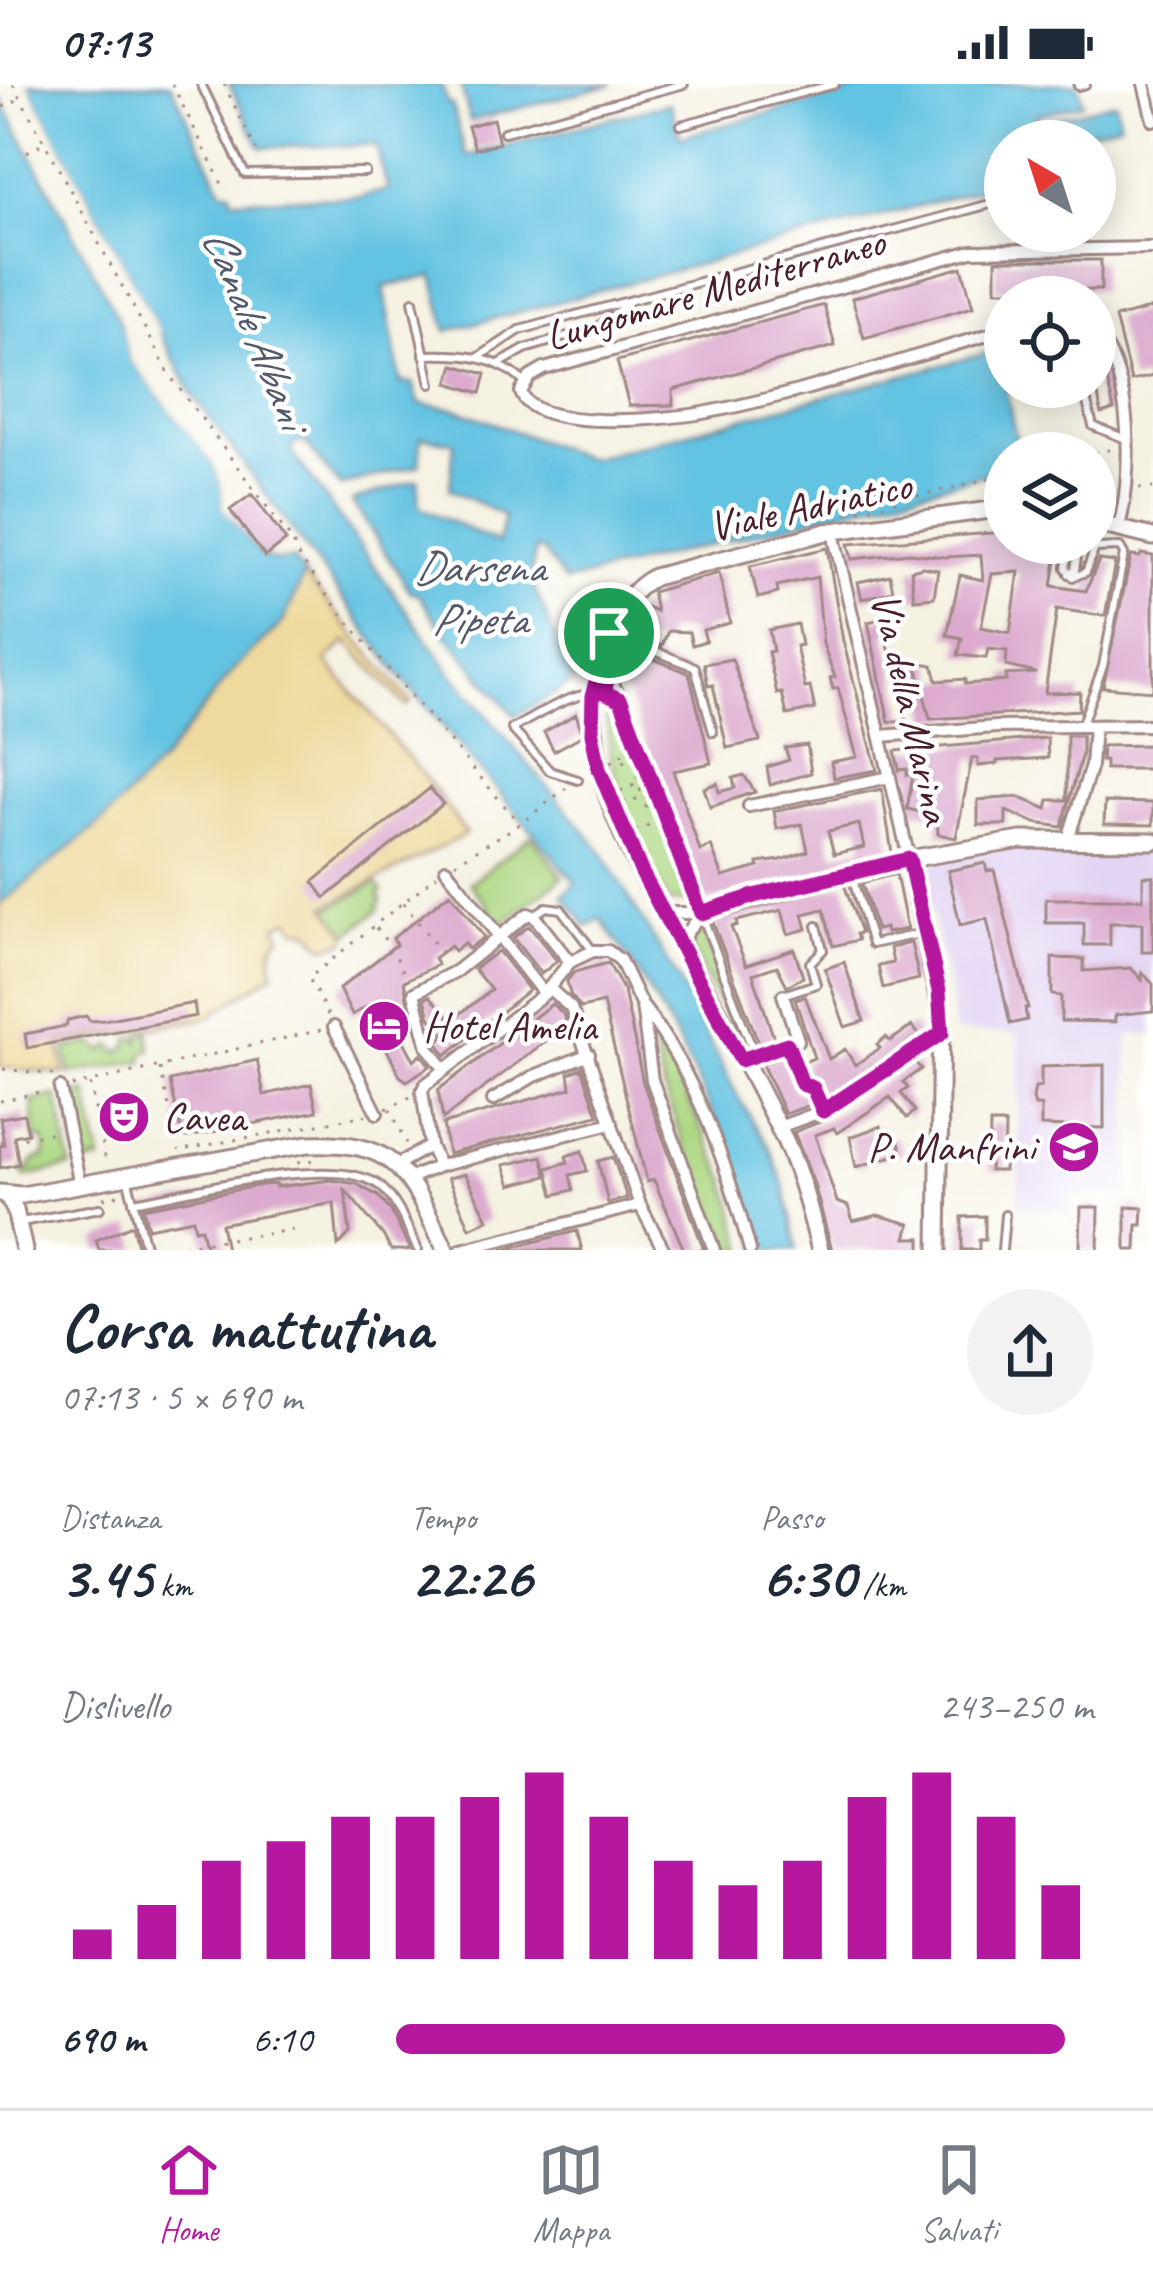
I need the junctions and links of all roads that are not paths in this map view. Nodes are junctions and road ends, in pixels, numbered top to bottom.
1 (201, 84) edge
2 (684, 84) edge
3 (835, 84) edge
4 (1144, 84) edge
5 (1153, 121) edge
6 (681, 125) dead end
7 (504, 132) dead end
8 (365, 172) dead end
9 (984, 206) edge
10 (1153, 248) edge
11 (631, 300) junction
12 (413, 301) dead end
13 (984, 336) edge
14 (424, 355) junction
15 (479, 357) junction
16 (499, 364) junction
17 (1116, 372) edge
18 (525, 383) junction
19 (431, 384) dead end
20 (1088, 408) edge
21 (1126, 443) junction
22 (984, 511) edge
23 (1118, 529) joint
24 (1153, 537) edge
25 (835, 541) dead end
26 (1069, 564) edge
27 (1076, 564) edge
28 (1069, 574) junction
29 (609, 633) junction
30 (593, 693) junction
31 (1153, 725) edge
32 (1087, 726) junction
33 (713, 732) dead end
34 (881, 736) junction
35 (890, 778) junction
36 (578, 780) dead end
37 (749, 806) dead end
38 (1068, 839) junction
39 (1153, 842) edge
40 (909, 859) junction
41 (446, 868) road end
42 (851, 873) junction
43 (701, 913) junction
44 (663, 914) junction
45 (534, 916) junction
46 (818, 926) dead end
47 (927, 933) junction
48 (499, 937) junction
49 (683, 950) junction
50 (593, 951) junction
51 (570, 962) junction
52 (547, 992) junction
53 (783, 995) joint
54 (641, 1006) junction
55 (334, 1028) road end
56 (942, 1033) junction
57 (787, 1044) junction
58 (589, 1054) junction
59 (748, 1058) junction
60 (445, 1070) junction
61 (802, 1084) dead end
62 (60, 1088) road end
63 (493, 1100) dead end
64 (377, 1113) road end
65 (612, 1124) junction
66 (779, 1127) junction
67 (430, 1146) junction
68 (398, 1164) junction
69 (439, 1166) junction
70 (78, 1178) junction
71 (127, 1178) junction
72 (410, 1178) junction
73 (3, 1194) edge
74 (133, 1202) junction
75 (640, 1205) junction
76 (100, 1208) dead end
77 (1005, 1215) dead end
78 (18, 1222) junction
79 (468, 1248) edge
80 (24, 1250) edge
81 (148, 1250) edge
82 (418, 1250) edge
83 (446, 1250) edge
84 (664, 1250) edge
85 (714, 1250) edge
86 (750, 1250) edge
87 (820, 1250) edge
88 (938, 1250) edge
89 (1002, 1250) edge

1 - 8 lane
2 - 7 lane
3 - 6 lane
4 - 5 street
9 - 11 lane
10 - 18 street, Lungomare Mediterraneo
11 - 15 lane
11 - 16 lane
12 - 14 lane
13 - 18 street, Lungomare Mediterraneo
14 - 15 lane
14 - 19 lane
15 - 16 lane
16 - 18 lane
17 - 21 street
20 - 21 lane
21 - 23 street
22 - 29 street, Viale Adriatico
23 - 24 street
25 - 34 street, Via della Marina
26 - 28 lane
27 - 28 lane
28 - 32 lane
29 - 30 street
29 - 33 lane
30 - 36 lane
30 - 43 lane
30 - 44 street
31 - 32 street
32 - 34 street
32 - 38 street
34 - 35 street, Via della Marina
35 - 37 street
35 - 40 street, Via della Marina
38 - 39 street
38 - 40 street
40 - 42 street
40 - 47 street, Via della Marina
41 - 48 street
42 - 43 street
42 - 47 lane
43 - 44 street
43 - 49 street
43 - 59 lane
44 - 49 street
45 - 48 street
45 - 50 lane
45 - 51 street
46 - 53 lane
47 - 56 street, Via della Marina
48 - 52 street
48 - 60 street
49 - 59 street
50 - 51 street
50 - 54 street
51 - 52 street
52 - 58 street
52 - 60 street
53 - 57 street
54 - 85 street
54 - 86 street
55 - 64 street
56 - 66 street
56 - 88 street, Via della Marina
57 - 59 street
57 - 61 street
58 - 63 street
58 - 65 street
59 - 66 street
60 - 67 street
62 - 70 street
65 - 69 street
65 - 75 street
66 - 87 street
67 - 68 street
67 - 69 street
68 - 71 street
68 - 72 street
69 - 72 street
70 - 71 street
70 - 73 street
71 - 74 lane
72 - 83 street
73 - 78 street
74 - 81 lane
74 - 82 lane
75 - 79 street
75 - 84 street
76 - 78 lane
77 - 89 lane
78 - 80 street

